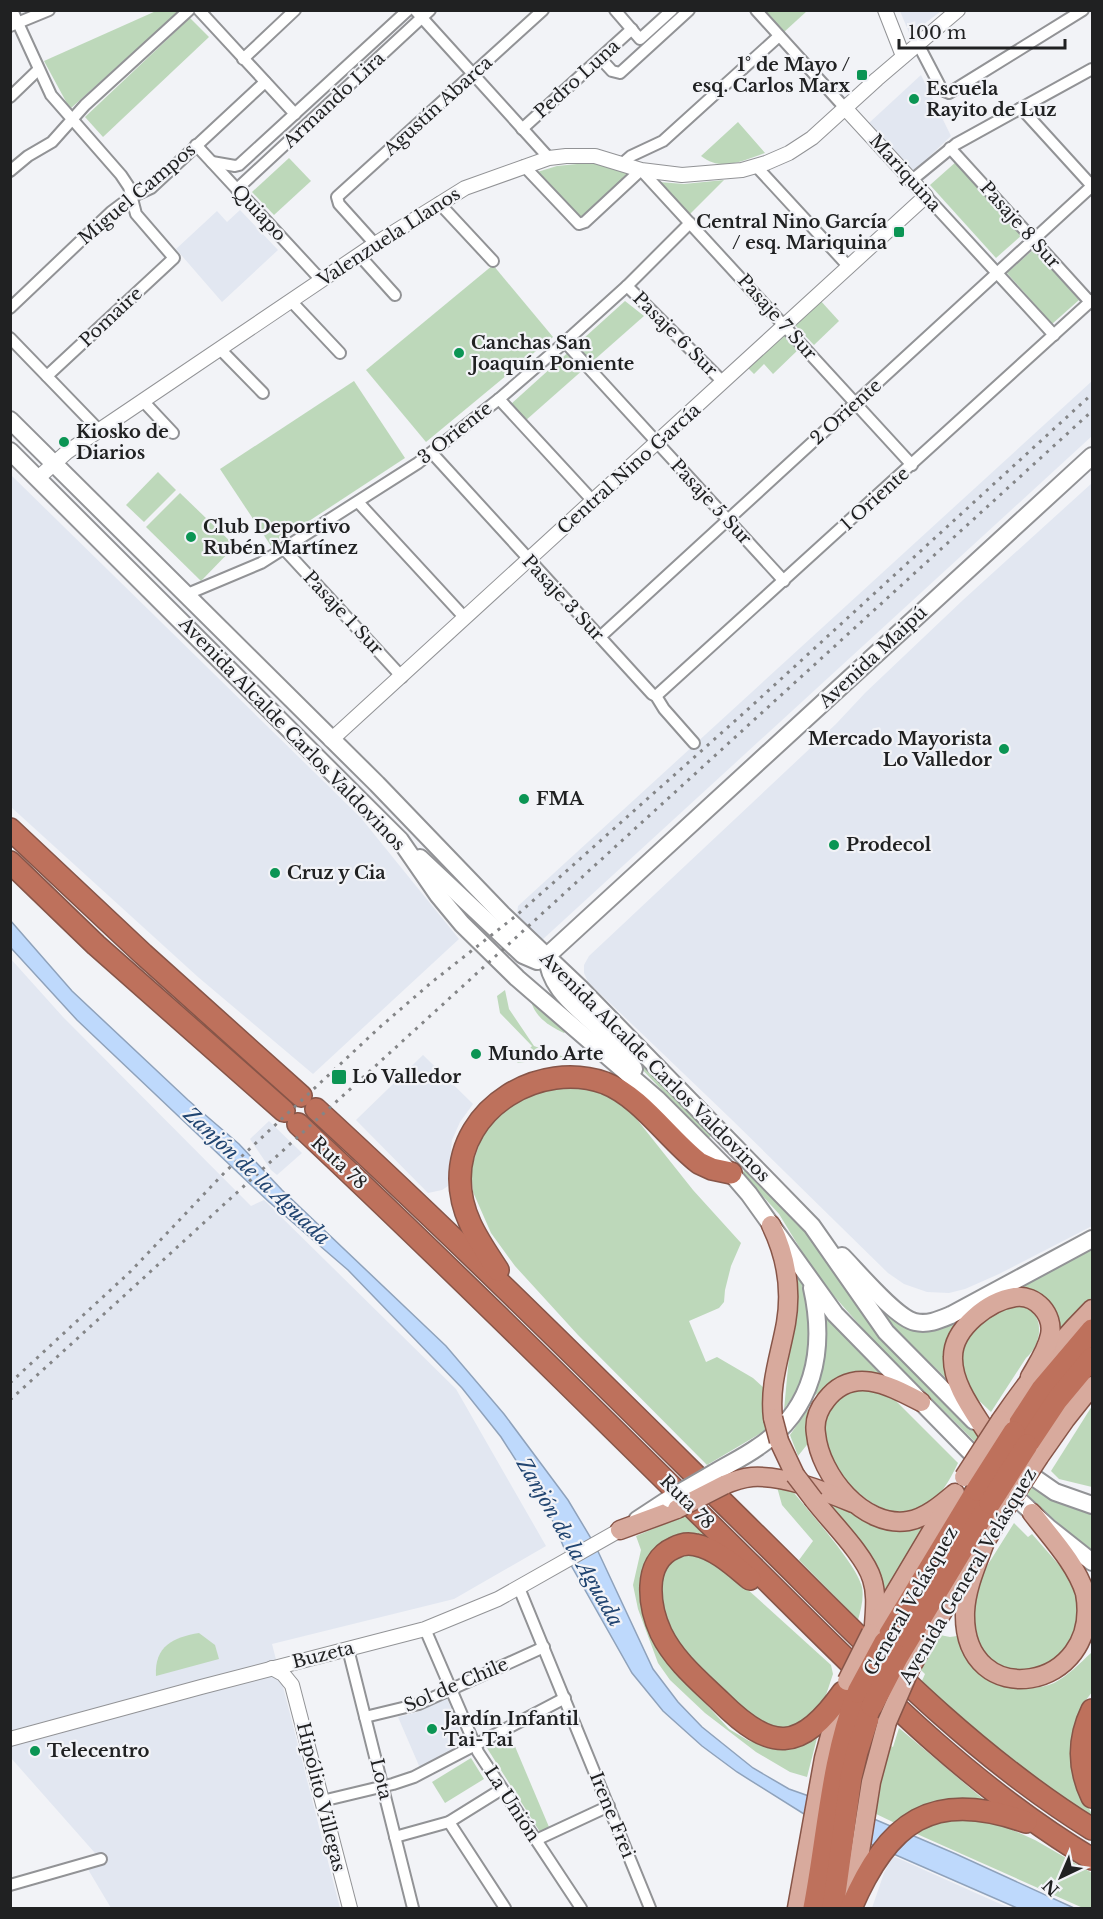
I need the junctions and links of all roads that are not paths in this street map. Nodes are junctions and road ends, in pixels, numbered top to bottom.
1 (12, 10) edge
2 (49, 10) edge
3 (189, 10) edge
4 (199, 10) edge
5 (295, 10) edge
6 (408, 10) edge
7 (543, 10) edge
8 (615, 10) edge
9 (672, 10) edge
10 (689, 10) edge
11 (756, 10) edge
12 (885, 10) edge
13 (958, 10) edge
14 (1083, 10) edge
15 (422, 13) edge
16 (14, 25) edge
17 (632, 29) junction
18 (779, 36) junction
19 (918, 44) junction
20 (903, 56) junction
21 (600, 58) junction
22 (243, 59) junction
23 (1092, 69) edge
24 (39, 70) junction
25 (473, 74) junction
26 (265, 82) junction
27 (10, 97) edge
28 (845, 108) junction
29 (1021, 108) junction
30 (295, 114) junction
31 (71, 120) junction
32 (522, 129) junction
33 (196, 145) junction
34 (950, 148) junction
35 (549, 158) junction
36 (212, 162) junction
37 (623, 163) junction
38 (524, 166) junction
39 (756, 166) junction
40 (641, 170) junction
41 (10, 171) edge
42 (912, 180) junction
43 (1092, 186) edge
44 (237, 189) junction
45 (926, 196) junction
46 (131, 197) junction
47 (439, 203) junction
48 (690, 223) junction
49 (1034, 240) junction
50 (375, 244) junction
51 (359, 255) junction
52 (493, 261) dead end
53 (849, 267) junction
54 (997, 274) junction
55 (321, 280) junction
56 (627, 285) junction
57 (395, 295) dead end
58 (291, 301) junction
59 (1091, 301) edge
60 (10, 308) edge
61 (785, 326) junction
62 (1054, 335) junction
63 (10, 338) edge
64 (565, 342) junction
65 (220, 349) junction
66 (340, 353) dead end
67 (47, 376) junction
68 (723, 382) junction
69 (263, 393) dead end
70 (499, 399) junction
71 (143, 401) junction
72 (856, 403) junction
73 (10, 420) edge
74 (99, 430) junction
75 (173, 433) dead end
76 (657, 443) junction
77 (10, 451) edge
78 (432, 453) junction
79 (1092, 456) edge
80 (54, 462) junction
81 (912, 465) junction
82 (38, 478) junction
83 (593, 501) junction
84 (358, 502) junction
85 (728, 520) junction
86 (284, 549) junction
87 (529, 560) junction
88 (784, 581) junction
89 (185, 595) junction
90 (465, 618) junction
91 (600, 637) junction
92 (402, 677) junction
93 (656, 696) junction
94 (293, 733) junction
95 (331, 740) junction
96 (694, 743) dead end
97 (10, 830) edge
98 (400, 840) junction
99 (10, 862) edge
100 (547, 956) junction
101 (657, 1099) junction
102 (731, 1173) junction
103 (771, 1225) junction
104 (812, 1226) junction
105 (1092, 1239) edge
106 (810, 1281) junction
107 (516, 1299) junction
108 (1092, 1309) edge
109 (1092, 1330) edge
110 (1092, 1358) edge
111 (1030, 1377) junction
112 (1092, 1386) edge
113 (1092, 1393) edge
114 (921, 1402) junction
115 (1065, 1420) junction
116 (988, 1436) junction
117 (1020, 1438) junction
118 (719, 1479) junction
119 (978, 1495) junction
120 (855, 1503) junction
121 (1092, 1505) edge
122 (1032, 1513) junction
123 (620, 1530) joint
124 (985, 1542) junction
125 (1092, 1562) edge
126 (519, 1588) junction
127 (790, 1603) junction
128 (425, 1629) junction
129 (888, 1645) junction
130 (544, 1647) junction
131 (348, 1649) junction
132 (304, 1660) junction
133 (272, 1668) junction
134 (292, 1685) junction
135 (451, 1689) junction
136 (855, 1693) junction
137 (565, 1698) junction
138 (1092, 1710) edge
139 (365, 1717) junction
140 (10, 1739) edge
141 (474, 1745) junction
142 (383, 1787) junction
143 (502, 1789) junction
144 (832, 1790) junction
145 (1092, 1797) edge
146 (322, 1801) junction
147 (609, 1806) junction
148 (449, 1822) junction
149 (1092, 1829) edge
150 (1051, 1833) junction
151 (395, 1837) junction
152 (536, 1840) junction
153 (844, 1843) junction
154 (101, 1859) dead end
155 (1092, 1859) edge
156 (10, 1885) edge
157 (350, 1908) edge
158 (413, 1908) edge
159 (505, 1908) edge
160 (580, 1908) edge
161 (650, 1908) edge
162 (797, 1908) edge
163 (814, 1908) edge
164 (832, 1908) edge
165 (851, 1908) edge

1 - 16 street
2 - 16 street
3 - 31 street
4 - 22 street
5 - 22 street
6 - 30 street, Armando Lira
7 - 25 street, Agustín Abarca
8 - 17 street
9 - 17 street, Pedro Luna
10 - 21 street
11 - 18 street, Mariquina
12 - 20 street
13 - 19 street, Valenzuela Llanos
14 - 19 street
15 - 25 street
15 - 44 street, Armando Lira
16 - 24 street
17 - 21 street, Pedro Luna
18 - 28 street, Mariquina
18 - 37 street
19 - 20 street, Valenzuela Llanos
20 - 28 street, Valenzuela Llanos
21 - 32 street, Pedro Luna
22 - 26 street
23 - 29 street
24 - 27 street
24 - 31 street
25 - 32 street
25 - 50 street, Agustín Abarca
26 - 30 street
26 - 33 street, Miguel Campos
28 - 39 street, Valenzuela Llanos
28 - 42 street, Mariquina
29 - 34 street
29 - 43 street
30 - 36 street, Armando Lira
31 - 41 street
31 - 46 street
32 - 35 street
33 - 36 street, Quiapo
33 - 46 street, Miguel Campos
34 - 42 street
34 - 49 street, Pasaje 8 Sur
35 - 37 street, Valenzuela Llanos
35 - 38 street, Valenzuela Llanos
36 - 44 street, Quiapo
37 - 40 street, Valenzuela Llanos
38 - 40 street
38 - 47 street, Valenzuela Llanos
39 - 40 street, Valenzuela Llanos
39 - 53 street
40 - 48 street, Pasaje 7 Sur
42 - 45 street, Mariquina
43 - 49 street, 2 Oriente
44 - 55 street, Quiapo
45 - 53 street, Central Nino García
45 - 54 street, Mariquina
46 - 60 street, Miguel Campos
46 - 67 street, Pomaire
47 - 50 street, Valenzuela Llanos
47 - 52 street
48 - 56 street, 3 Oriente
48 - 61 street, Pasaje 7 Sur
49 - 54 street, 2 Oriente
49 - 59 street, Pasaje 8 Sur
50 - 51 street, Valenzuela Llanos
51 - 55 street, Valenzuela Llanos
51 - 57 street
53 - 61 street, Central Nino García
54 - 62 street, Mariquina
54 - 72 street, 2 Oriente
55 - 58 street, Valenzuela Llanos
56 - 64 street, 3 Oriente
56 - 68 street, Pasaje 6 Sur
58 - 65 street, Valenzuela Llanos
58 - 66 street
59 - 62 street, 1 Oriente
61 - 68 street, Central Nino García
61 - 72 street, Pasaje 7 Sur
62 - 81 street, 1 Oriente
63 - 67 street
64 - 70 street, 3 Oriente
64 - 76 street, Pasaje 5 Sur
65 - 69 street
65 - 71 street, Valenzuela Llanos
67 - 74 street
68 - 76 street, Central Nino García
70 - 78 street, 3 Oriente
70 - 83 street
71 - 74 street, Valenzuela Llanos
71 - 75 street
72 - 81 street, Pasaje 7 Sur
72 - 85 street, 2 Oriente
73 - 80 main road, Avenida Alcalde Carlos Valdovinos
74 - 80 street, Valenzuela Llanos
76 - 83 street, Central Nino García
76 - 85 street, Pasaje 5 Sur
77 - 82 main road, Avenida Alcalde Carlos Valdovinos
78 - 84 street, 3 Oriente
78 - 87 street, Pasaje 3 Sur
79 - 100 main road, Avenida Maipú
80 - 82 street, Valenzuela Llanos
80 - 89 main road, Avenida Alcalde Carlos Valdovinos
81 - 88 street, 1 Oriente
82 - 94 main road, Avenida Alcalde Carlos Valdovinos
83 - 87 street, Central Nino García
84 - 86 street, 3 Oriente
84 - 90 street
85 - 88 street, Pasaje 5 Sur
85 - 91 street, 2 Oriente
86 - 89 street, 3 Oriente
86 - 92 street, Pasaje 1 Sur
87 - 90 street, Central Nino García
87 - 91 street, Pasaje 3 Sur
88 - 93 street, 1 Oriente
89 - 95 main road, Avenida Alcalde Carlos Valdovinos
90 - 92 street, Central Nino García
91 - 93 street, Pasaje 3 Sur
92 - 95 street, Central Nino García
93 - 96 street, Pasaje 3 Sur
94 - 95 main road
94 - 98 main road, Avenida Alcalde Carlos Valdovinos
95 - 100 main road, Avenida Alcalde Carlos Valdovinos
97 - 107 highway, Ruta 78
98 - 100 main road
98 - 101 main road, Avenida Alcalde Carlos Valdovinos
99 - 127 highway, Ruta 78
100 - 101 main road
100 - 104 main road, Avenida Alcalde Carlos Valdovinos
101 - 102 main road, Avenida Alcalde Carlos Valdovinos
102 - 103 main road, Avenida Alcalde Carlos Valdovinos
102 - 107 highway
103 - 106 main road, Avenida Alcalde Carlos Valdovinos
103 - 129 main road, bridge
104 - 105 main road
104 - 116 main road, Avenida Alcalde Carlos Valdovinos
106 - 114 main road, Avenida Alcalde Carlos Valdovinos
106 - 118 main road
107 - 149 highway, Ruta 78
108 - 111 main road, Avenida General Velásquez
109 - 117 highway, General Velásquez
110 - 117 highway, General Velásquez
111 - 116 main road
111 - 117 main road, Avenida General Velásquez
112 - 115 main road, Avenida General Velásquez
113 - 115 main road
114 - 120 main road
114 - 122 main road, Avenida Alcalde Carlos Valdovinos
115 - 117 main road, Avenida General Velásquez
116 - 121 main road, Avenida Alcalde Carlos Valdovinos
117 - 119 highway, General Velásquez, bridge
117 - 119 main road, Avenida General Velásquez, bridge
118 - 120 main road
118 - 123 main road, bridge
119 - 120 main road
119 - 124 main road, Avenida General Velásquez
119 - 129 highway, General Velásquez
119 - 129 main road, Avenida General Velásquez
122 - 124 main road
122 - 125 main road, Avenida Alcalde Carlos Valdovinos
123 - 126 street, Buzeta
124 - 129 main road, Avenida General Velásquez
126 - 128 street, Buzeta
126 - 130 street, Irene Frei
127 - 136 highway
127 - 150 highway, Ruta 78
128 - 131 street, Buzeta
128 - 135 street, La Unión
129 - 136 main road, Avenida General Velásquez, bridge
129 - 136 highway, General Velásquez, bridge
129 - 153 main road, Avenida General Velásquez, bridge
130 - 135 street, Sol de Chile
130 - 137 street, Irene Frei
131 - 132 street, Buzeta
131 - 139 street, Lota
132 - 133 street, Buzeta
132 - 134 street
133 - 134 street
133 - 140 street, Buzeta
134 - 146 street, Hipólito Villegas
135 - 139 street, Sol de Chile
135 - 141 street, La Unión
136 - 144 main road, Avenida General Velásquez
136 - 144 highway, General Velásquez
137 - 141 street
137 - 147 street, Irene Frei
138 - 145 highway
139 - 142 street, Lota
141 - 142 street
141 - 143 street, La Unión
142 - 146 street
142 - 151 street, Lota
143 - 148 street
143 - 152 street, La Unión
144 - 153 highway, General Velásquez
146 - 157 street, Hipólito Villegas
147 - 152 street
147 - 161 street, Irene Frei
148 - 151 street
148 - 159 street
150 - 153 highway
150 - 155 highway, Ruta 78
151 - 158 street, Lota
152 - 160 street, La Unión
153 - 162 main road, Avenida General Velásquez
153 - 163 highway, General Velásquez
153 - 164 highway, General Velásquez
153 - 165 highway
154 - 156 street

